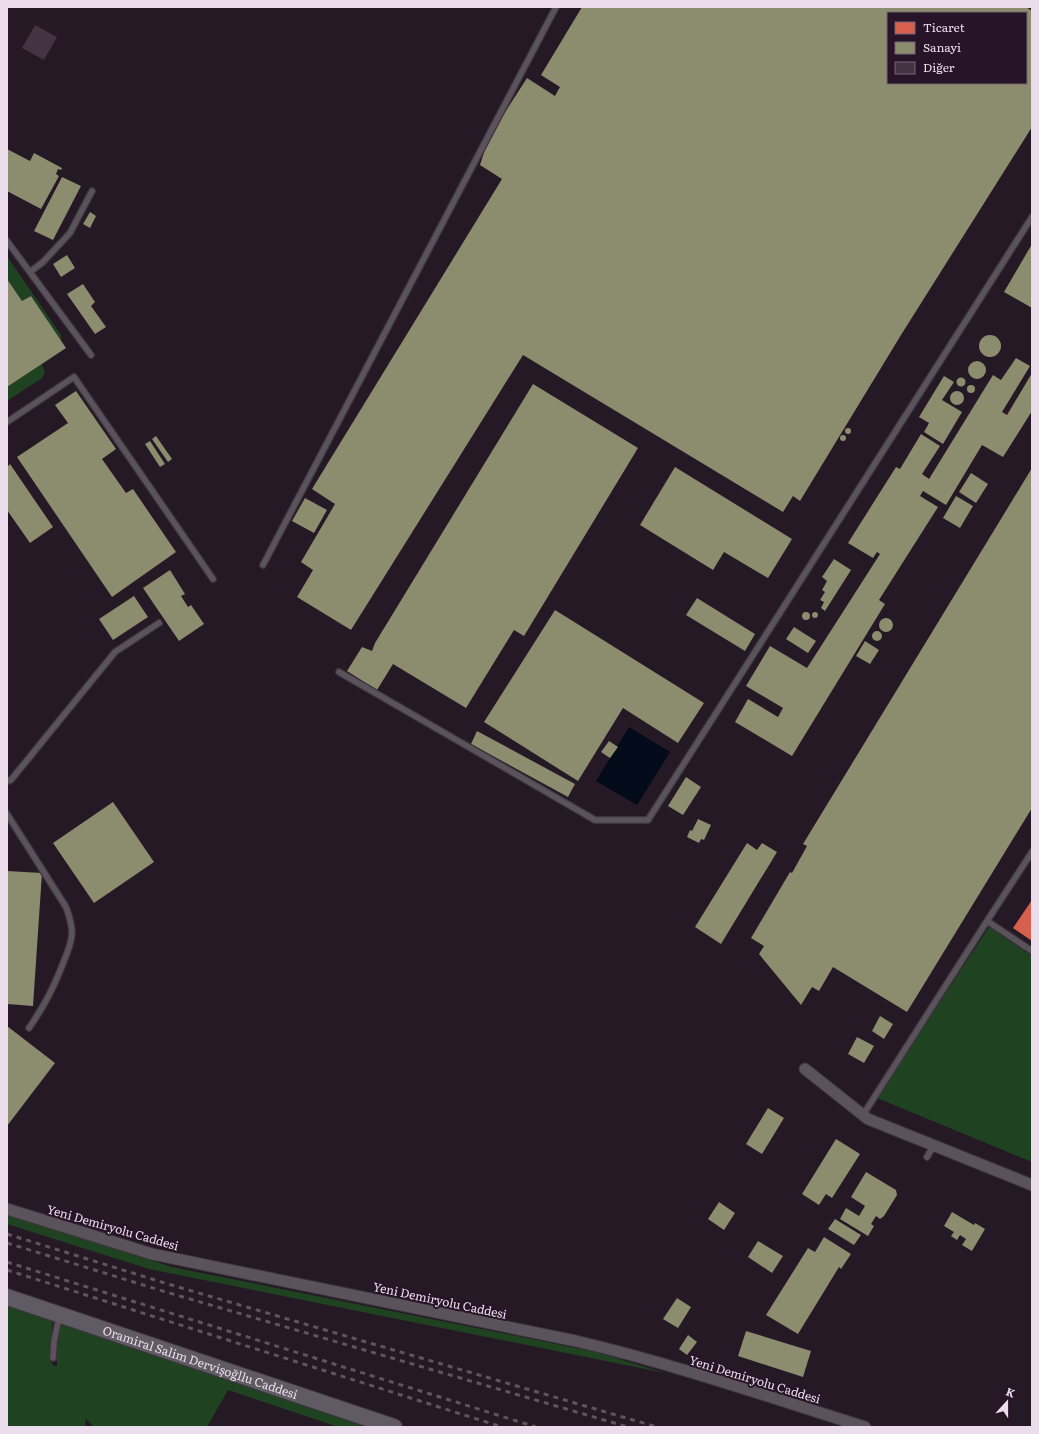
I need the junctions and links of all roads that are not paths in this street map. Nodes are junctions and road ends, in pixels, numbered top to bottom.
1 (556, 7) edge
2 (92, 191) dead end
3 (1032, 216) edge
4 (7, 241) edge
5 (30, 272) junction
6 (91, 355) dead end
7 (7, 422) edge
8 (264, 565) dead end
9 (213, 579) dead end
10 (159, 622) dead end
11 (340, 672) dead end
12 (7, 781) edge
13 (7, 814) edge
14 (1032, 852) edge
15 (987, 921) junction
16 (1032, 951) edge
17 (29, 1028) dead end
18 (805, 1069) dead end
19 (863, 1115) junction
20 (934, 1145) junction
21 (927, 1157) dead end
22 (1032, 1185) edge
23 (7, 1209) edge
24 (7, 1297) edge
25 (60, 1314) junction
26 (53, 1358) dead end
27 (394, 1427) edge
28 (865, 1427) edge

1 - 8 lane
2 - 5 lane
3 - 11 lane
4 - 5 lane
5 - 6 lane
7 - 9 lane
10 - 12 lane
13 - 17 lane
14 - 15 lane
15 - 16 lane
15 - 19 lane
18 - 19 street
19 - 20 street
20 - 21 lane
20 - 22 street
23 - 28 street, Yeni Demiryolu Caddesi
24 - 25 street, Oramiral Salim Dervişoğllu Caddesi
25 - 26 lane
25 - 27 street, Oramiral Salim Dervişoğllu Caddesi

